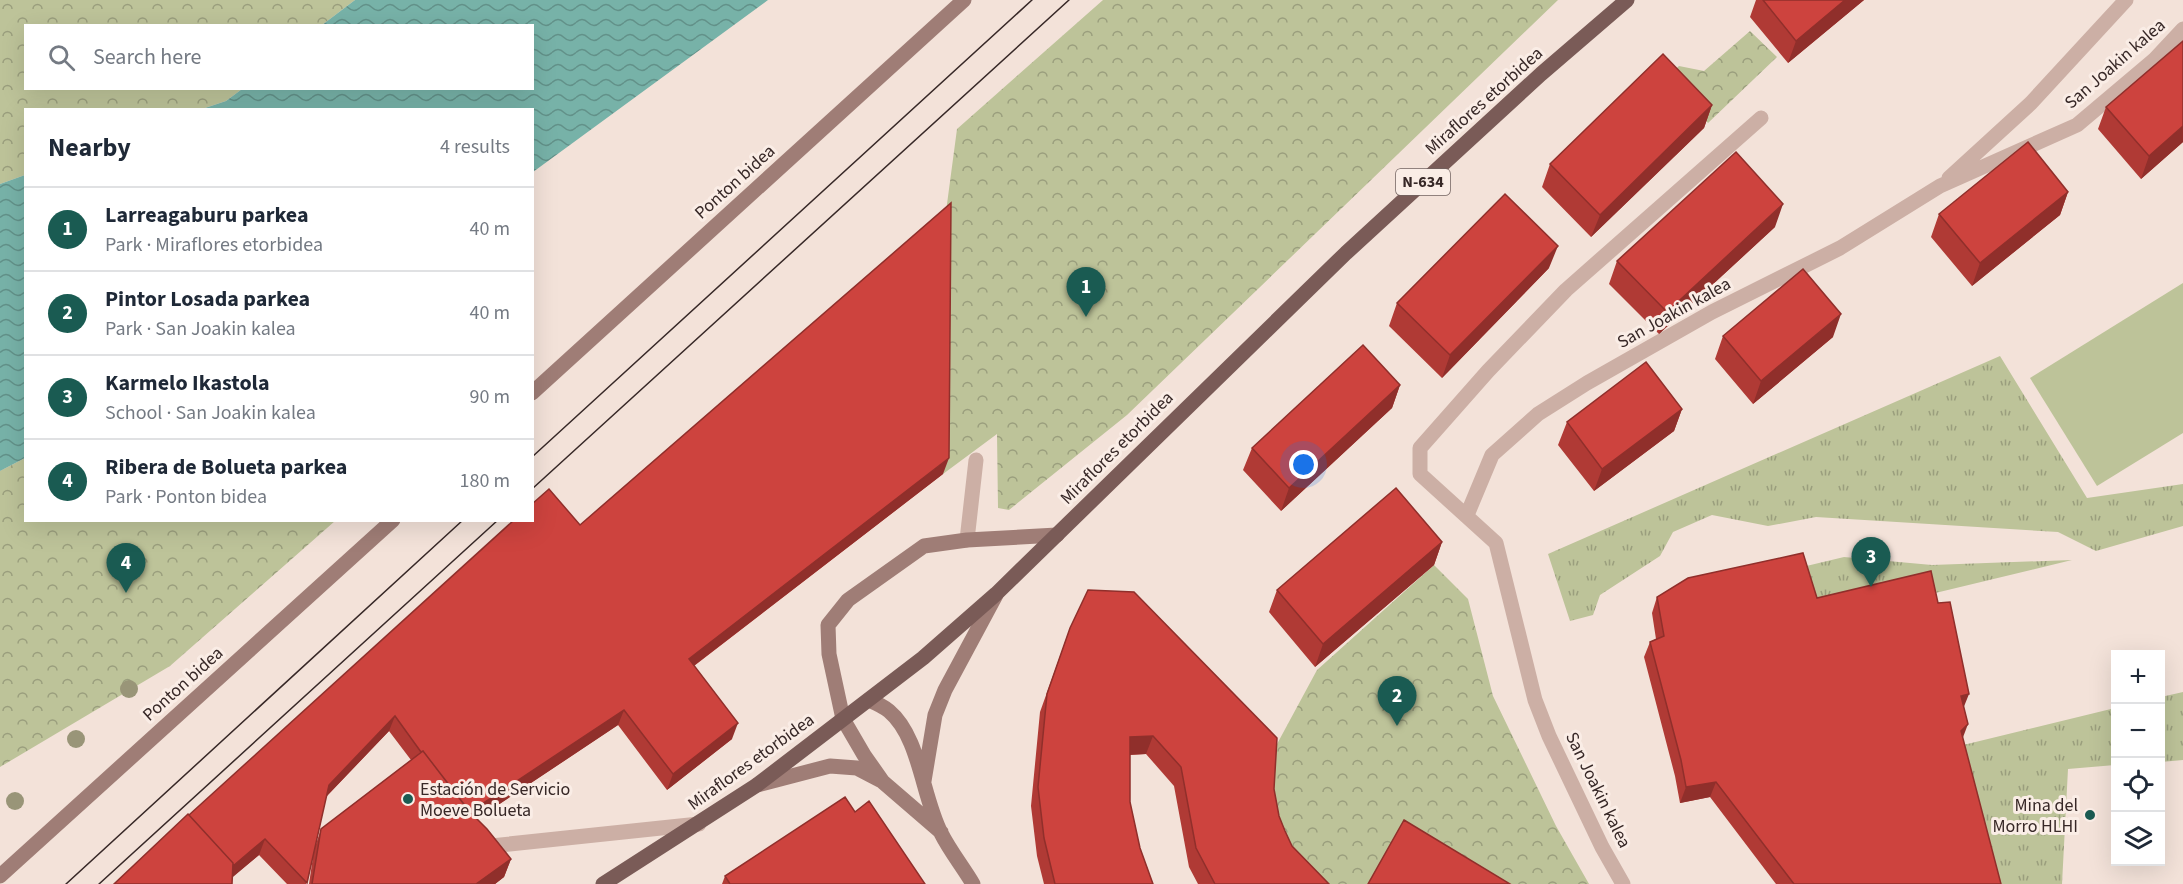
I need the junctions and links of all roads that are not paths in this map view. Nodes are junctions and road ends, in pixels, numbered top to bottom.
1 (964, 0) edge
2 (1627, 0) edge
3 (2126, 0) edge
4 (2183, 29) edge
5 (1761, 118) dead end
6 (1940, 186) junction
7 (534, 391) edge
8 (976, 460) dead end
9 (1467, 515) junction
10 (391, 522) edge
11 (1057, 535) junction
12 (967, 540) junction
13 (996, 594) junction
14 (869, 700) junction
15 (843, 719) junction
16 (883, 782) junction
17 (757, 785) junction
18 (923, 786) junction
19 (699, 824) junction
20 (941, 832) junction
21 (480, 848) edge
22 (0, 876) edge
23 (603, 884) edge
24 (973, 884) edge
25 (1623, 884) edge

1 - 7 street, Ponton bidea
2 - 11 main road, Miraflores etorbidea / N-634
3 - 6 street, San Joakin kalea
4 - 6 street, San Joakin kalea
5 - 9 street, San Joakin kalea
6 - 9 street, San Joakin kalea
8 - 12 street
9 - 25 street, San Joakin kalea
10 - 22 street, Ponton bidea
11 - 12 street
11 - 13 main road, Miraflores etorbidea
12 - 15 street
13 - 14 main road, Miraflores etorbidea
13 - 18 street
14 - 15 main road, Miraflores etorbidea
14 - 18 street
15 - 16 street
15 - 17 main road, Miraflores etorbidea
16 - 17 street
16 - 20 street
17 - 19 main road, Miraflores etorbidea
18 - 20 street
19 - 21 street
19 - 23 main road, Miraflores etorbidea
20 - 24 street

